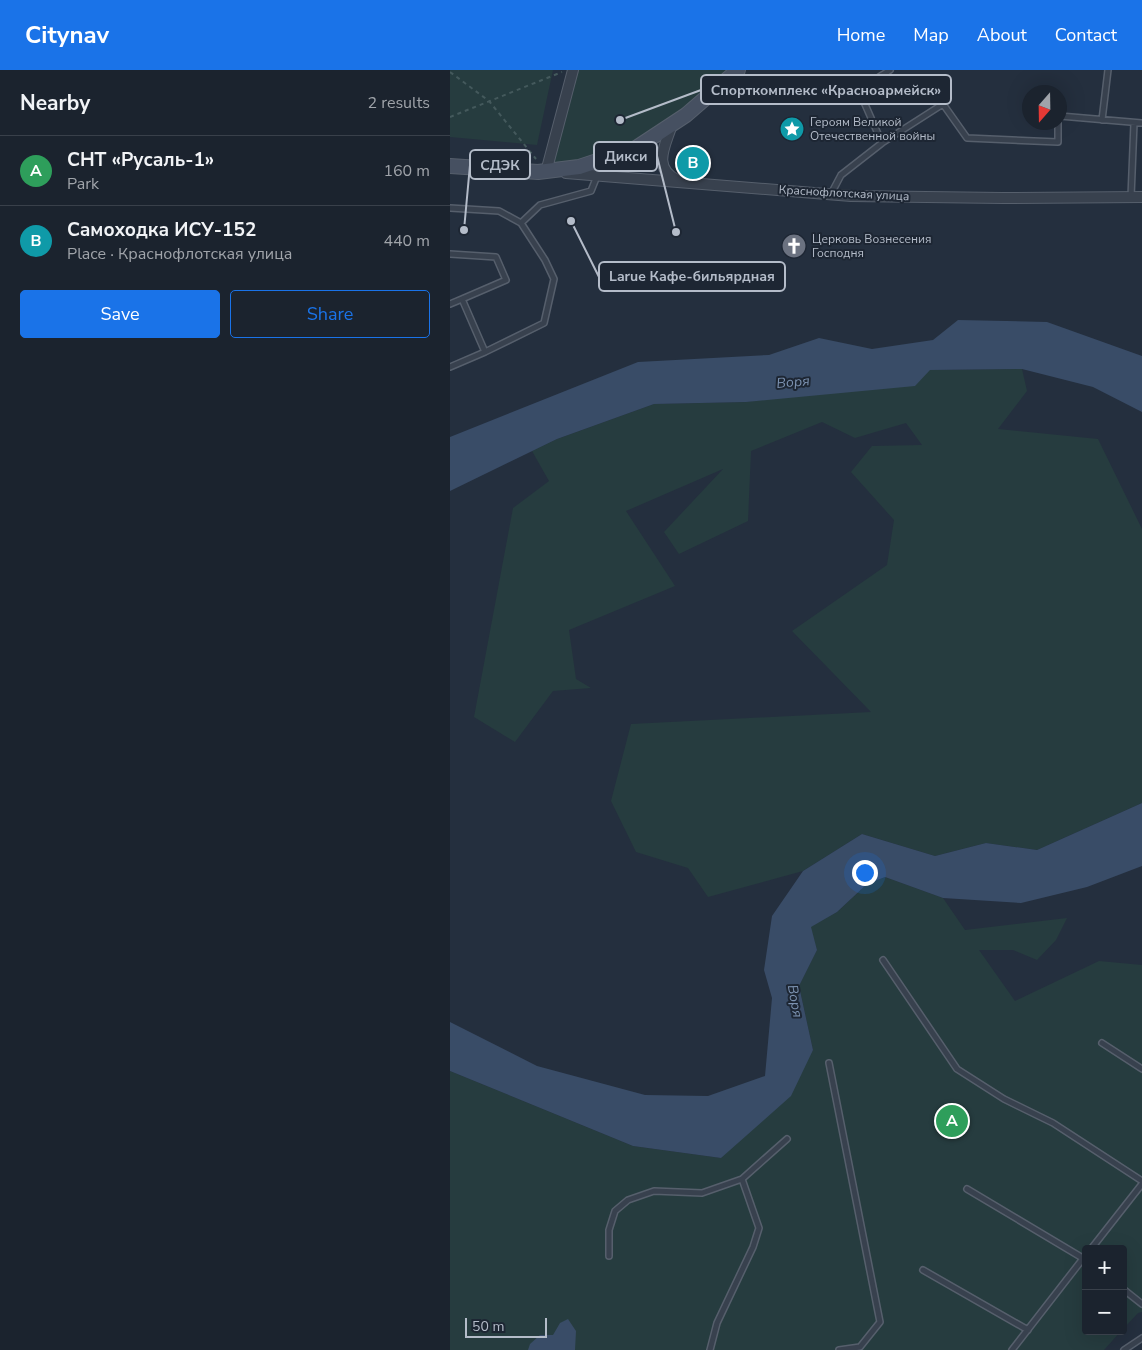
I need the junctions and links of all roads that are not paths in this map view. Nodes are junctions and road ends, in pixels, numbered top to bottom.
1 (574, 70) edge
2 (738, 70) edge
3 (890, 70) edge
4 (1108, 70) edge
5 (1067, 117) edge
6 (1102, 120) junction
7 (1134, 122) junction
8 (1142, 123) edge
9 (672, 124) junction
10 (1058, 130) edge
11 (882, 143) junction
12 (450, 166) edge
13 (546, 172) junction
14 (597, 175) junction
15 (680, 181) junction
16 (831, 194) junction
17 (1131, 197) junction
18 (1142, 197) edge
19 (450, 208) edge
20 (521, 223) junction
21 (450, 254) edge
22 (462, 299) junction
23 (450, 304) edge
24 (485, 352) junction
25 (450, 367) edge
26 (883, 960) dead end
27 (1102, 1043) dead end
28 (829, 1063) dead end
29 (1142, 1069) edge
30 (787, 1139) dead end
31 (742, 1179) junction
32 (1142, 1182) edge
33 (967, 1189) dead end
34 (1094, 1245) edge
35 (609, 1256) dead end
36 (1082, 1258) edge
37 (1082, 1261) edge
38 (923, 1270) dead end
39 (1124, 1290) edge
40 (1142, 1304) edge
41 (1028, 1330) junction
42 (1142, 1338) edge
43 (710, 1350) edge
44 (839, 1350) edge
45 (1012, 1350) edge
46 (1124, 1350) edge

1 - 13 street
2 - 9 main road
3 - 11 lane
4 - 6 lane
5 - 6 lane
6 - 7 lane
7 - 8 lane
7 - 17 lane
9 - 13 main road
9 - 15 street
10 - 11 lane
11 - 16 lane
12 - 13 main road
13 - 14 street, Краснофлотская улица
14 - 15 street, Краснофлотская улица
14 - 20 lane
15 - 16 street, Краснофлотская улица
16 - 17 street, Краснофлотская улица
17 - 18 street, Краснофлотская улица
19 - 20 lane
20 - 24 lane
21 - 22 lane
22 - 23 lane
22 - 24 lane
24 - 25 lane
26 - 32 lane
27 - 29 lane
28 - 44 lane
30 - 31 lane
31 - 35 lane
31 - 43 lane
32 - 34 lane
33 - 36 lane
37 - 41 lane
38 - 41 lane
39 - 40 lane
41 - 45 lane
42 - 46 lane

